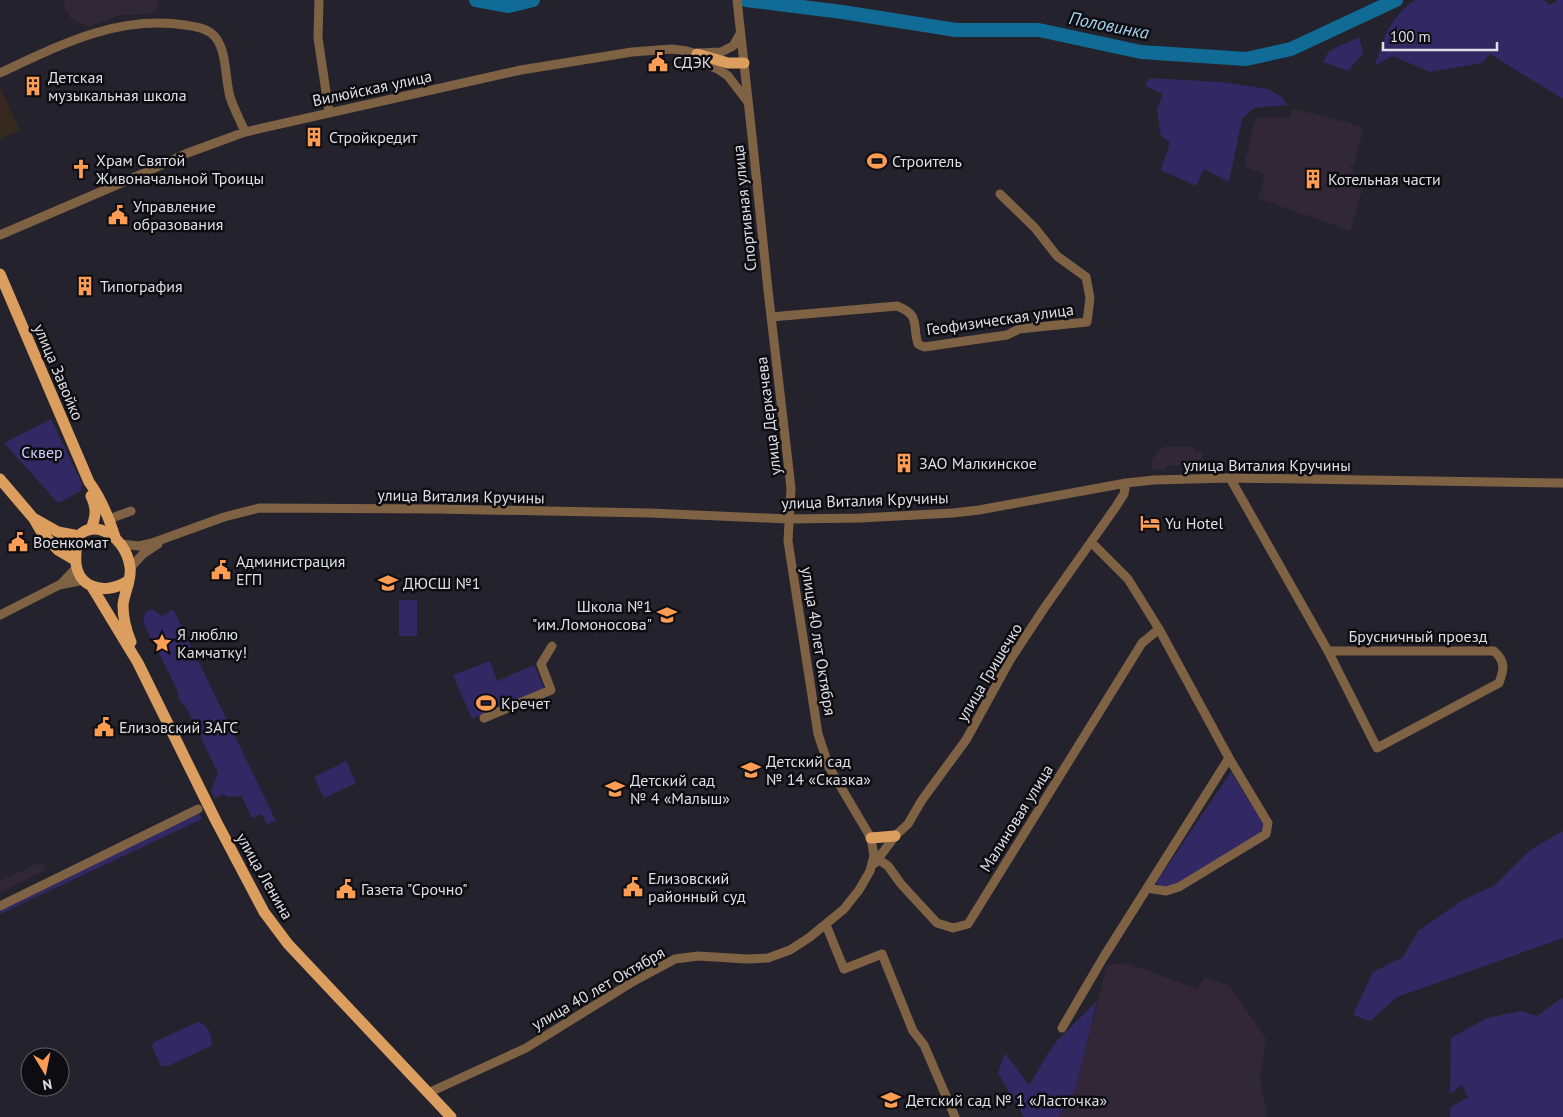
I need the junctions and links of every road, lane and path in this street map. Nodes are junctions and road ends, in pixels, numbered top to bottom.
1 (318, 0) edge
2 (737, 0) edge
3 (740, 31) junction
4 (697, 54) junction
5 (744, 63) junction
6 (0, 73) edge
7 (748, 102) junction
8 (329, 112) junction
9 (244, 132) junction
10 (1000, 194) dead end
11 (0, 235) edge
12 (0, 274) edge
13 (771, 314) junction
14 (1230, 478) junction
15 (0, 479) edge
16 (89, 482) junction
17 (1126, 483) junction
18 (1563, 483) edge
19 (131, 510) dead end
20 (34, 518) junction
21 (109, 519) junction
22 (788, 519) junction
23 (91, 528) junction
24 (80, 536) junction
25 (170, 538) junction
26 (118, 541) junction
27 (1091, 542) junction
28 (76, 564) junction
29 (130, 568) junction
30 (128, 581) junction
31 (88, 583) junction
32 (59, 586) junction
33 (0, 615) edge
34 (1159, 629) junction
35 (552, 646) dead end
36 (1328, 651) junction
37 (138, 663) junction
38 (484, 718) dead end
39 (1229, 758) junction
40 (198, 809) dead end
41 (895, 836) junction
42 (871, 838) junction
43 (878, 859) junction
44 (870, 870) junction
45 (1147, 888) junction
46 (0, 906) edge
47 (826, 925) junction
48 (1062, 1028) dead end
49 (428, 1093) junction
50 (451, 1117) edge
51 (955, 1117) edge

1 - 8 street
2 - 3 street, Спортивная улица
3 - 4 street
3 - 5 street, Спортивная улица
4 - 5 main road
4 - 7 street, Вилюйская улица
4 - 8 street, Вилюйская улица
5 - 7 street, Спортивная улица
6 - 9 street
7 - 13 street, Спортивная улица
8 - 9 street, Вилюйская улица
9 - 11 street, Вилюйская улица
10 - 13 street, Геофизическая улица
12 - 16 main road, улица Завойко
13 - 22 street, улица Деркачева
14 - 17 street, улица Виталия Кручины
14 - 18 street, улица Виталия Кручины
14 - 36 street, Брусничный проезд
15 - 20 main road
16 - 21 main road, улица Завойко
16 - 23 main road, улица Завойко
17 - 22 street, улица Виталия Кручины
17 - 27 street, улица Гришечко
19 - 21 street
20 - 24 main road
20 - 28 main road
21 - 26 main road, улица Завойко
22 - 25 street, улица Виталия Кручины
22 - 42 street, улица 40 лет Октября
23 - 24 main road
23 - 26 main road
24 - 28 main road
25 - 26 street, улица Виталия Кручины
25 - 29 street, улица Виталия Кручины
26 - 29 main road
27 - 34 street
27 - 41 street, улица Гришечко
28 - 31 main road
28 - 32 street
29 - 30 main road
30 - 31 main road
30 - 37 main road, улица Ленина
31 - 32 street
31 - 37 main road, улица Ленина
32 - 33 street
34 - 39 street
34 - 43 street, Малиновая улица
35 - 38 street
36 - 36 street, Брусничный проезд
37 - 49 main road, улица Ленина
39 - 45 street
39 - 45 street
40 - 46 street
41 - 42 main road
41 - 43 street, улица Гришечко
42 - 44 street, улица 40 лет Октября
43 - 44 street, улица Гришечко
44 - 47 street, улица 40 лет Октября
45 - 48 street
47 - 49 street, улица 40 лет Октября
47 - 51 street
49 - 50 main road, улица Ленина

